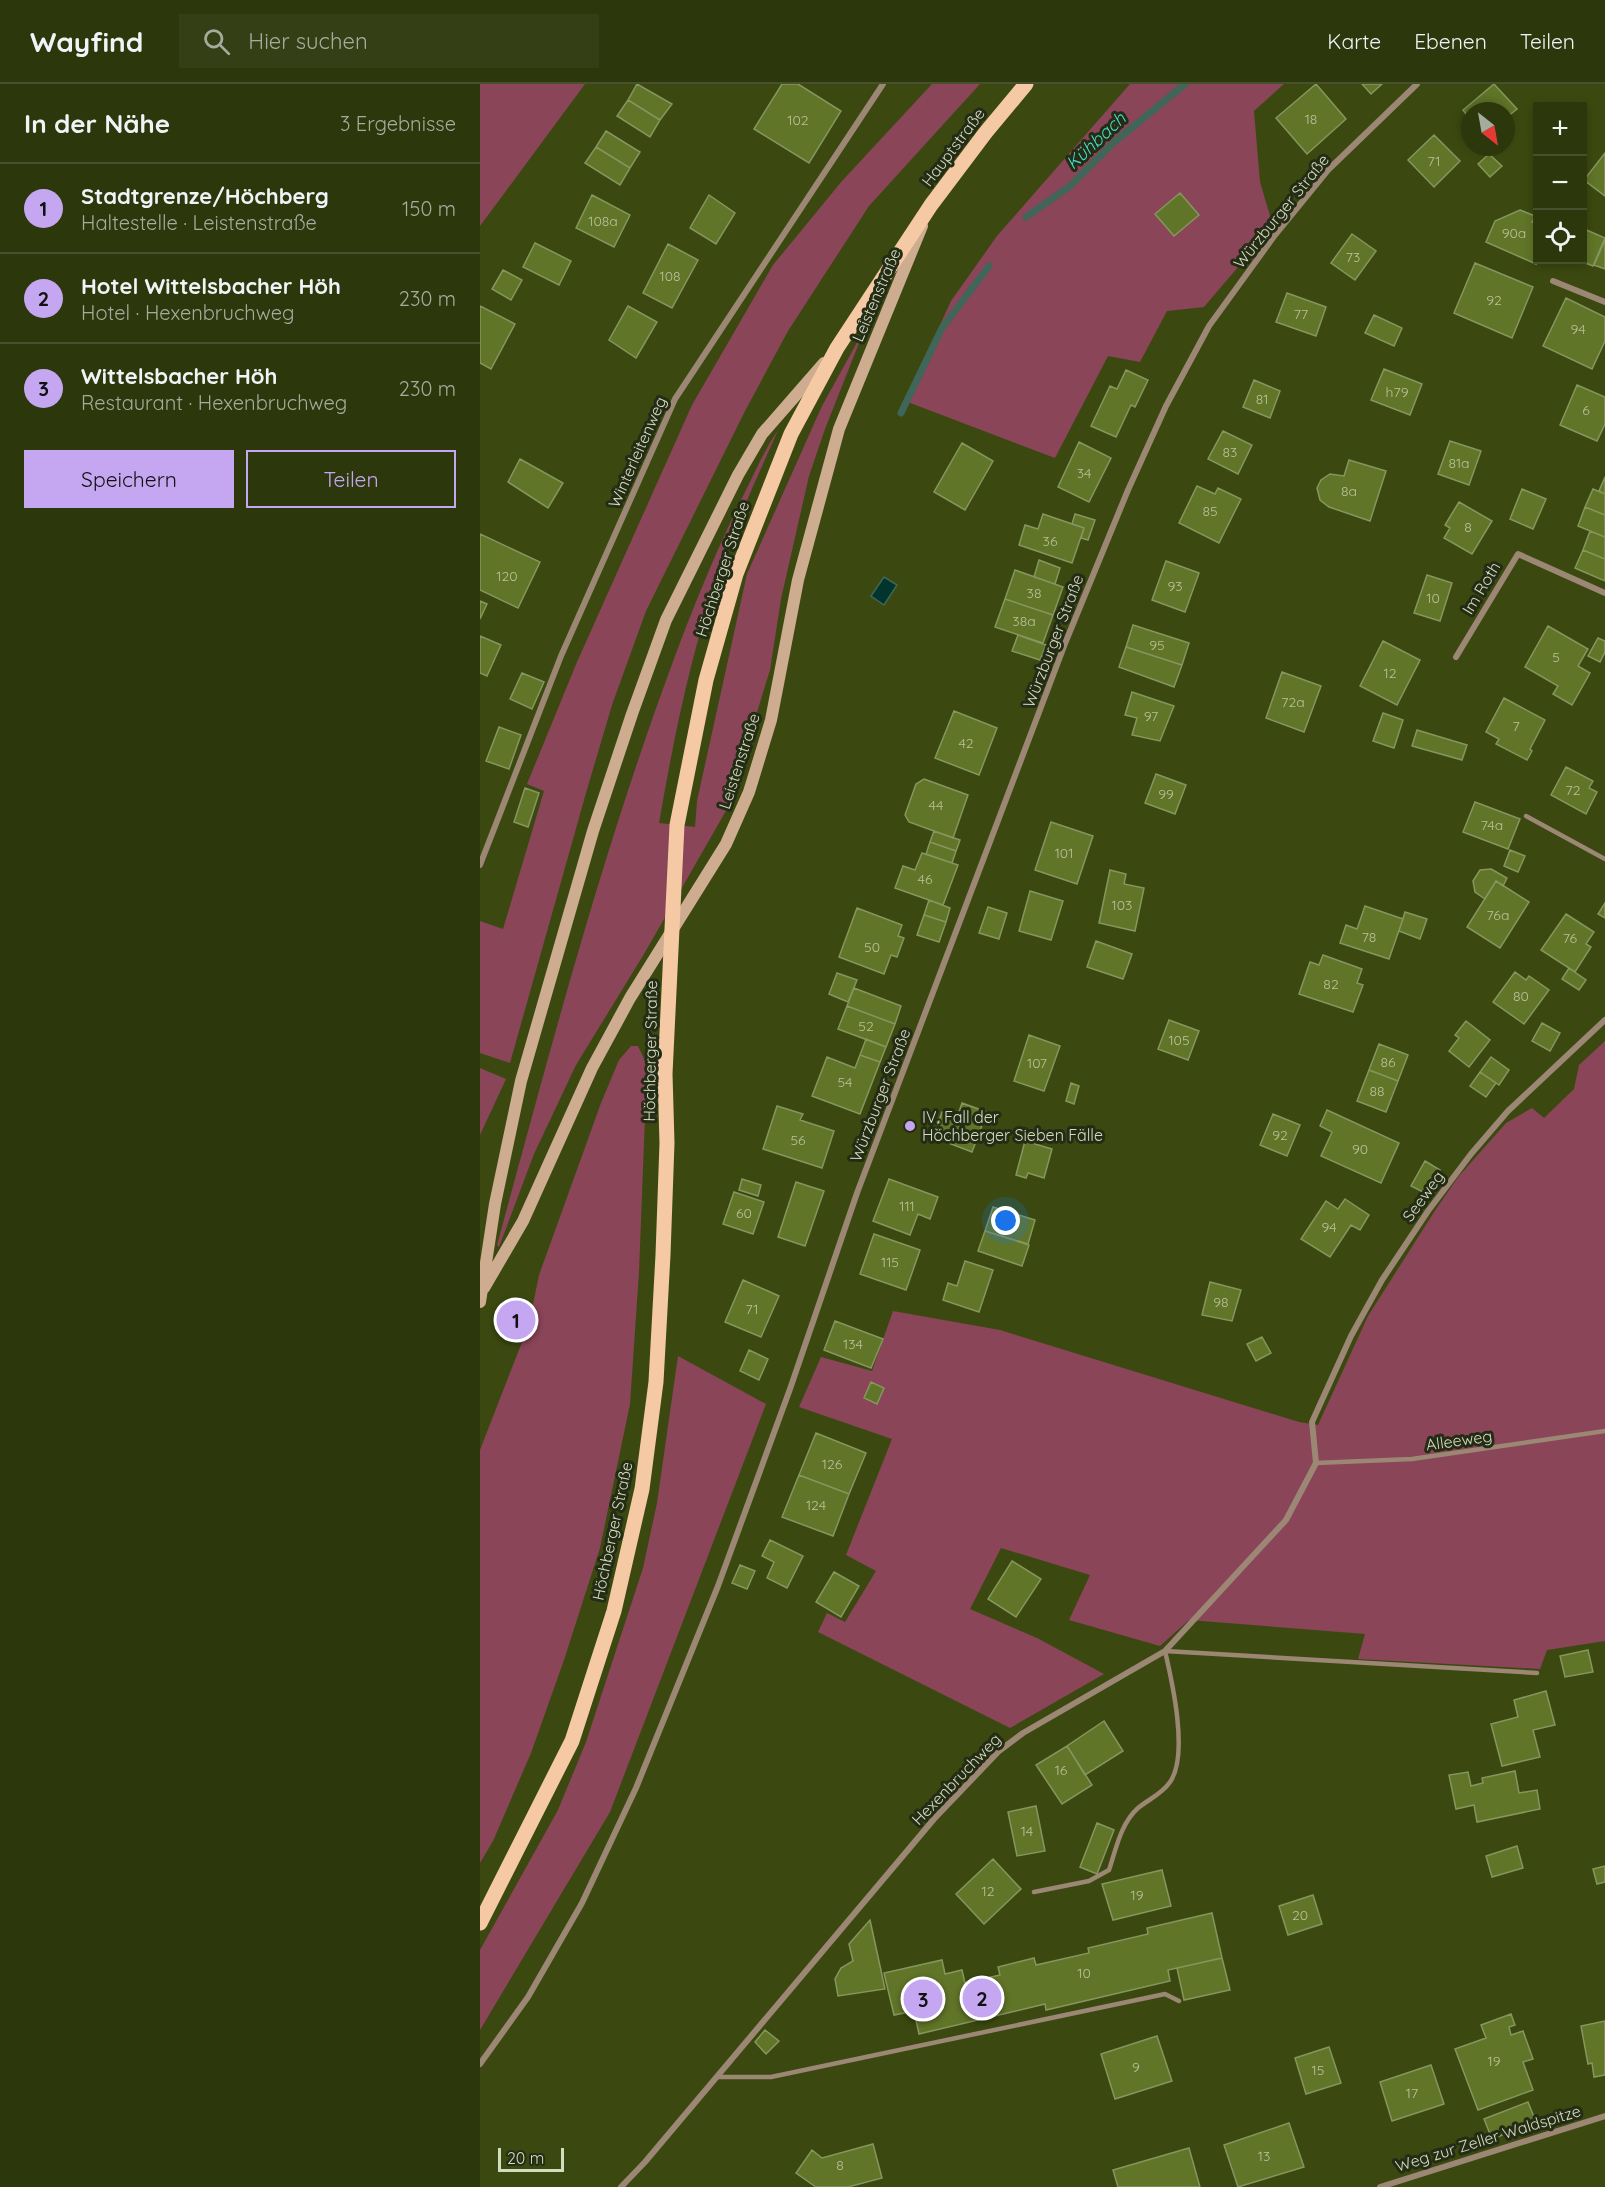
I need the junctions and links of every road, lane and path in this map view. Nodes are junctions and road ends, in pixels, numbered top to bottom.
1 (883, 84) edge
2 (1026, 84) edge
3 (1417, 84) edge
4 (931, 205) junction
5 (1553, 281) dead end
6 (1605, 302) edge
7 (837, 348) junction
8 (1605, 593) edge
9 (1456, 657) dead end
10 (1526, 816) dead end
11 (1605, 859) edge
12 (480, 865) edge
13 (1605, 1020) edge
14 (484, 1288) junction
15 (480, 1302) edge
16 (1605, 1431) edge
17 (1316, 1463) junction
18 (1165, 1651) junction
19 (1537, 1673) dead end
20 (1034, 1892) dead end
21 (480, 1923) edge
22 (1179, 2001) dead end
23 (480, 2064) edge
24 (716, 2077) junction
25 (1605, 2116) edge
26 (621, 2187) edge
27 (1380, 2187) edge

1 - 12 street, Winterleitenweg
2 - 4 main road, Hauptstraße
3 - 23 street, Würzburger Straße
4 - 7 main road, Höchberger Straße
4 - 14 main road, Leistenstraße
5 - 6 street
7 - 14 main road, Leistenstraße
7 - 21 main road, Höchberger Straße
8 - 9 street, Im Roth
10 - 11 lane
13 - 17 street, Seeweg
14 - 15 main road, Leistenstraße
16 - 17 lane, Alleeweg
17 - 18 street, Hexenbruchweg
18 - 19 lane
18 - 20 lane
18 - 24 street, Hexenbruchweg
22 - 24 lane
24 - 26 street, Hexenbruchweg
25 - 27 street, Weg zur Zeller Waldspitze

